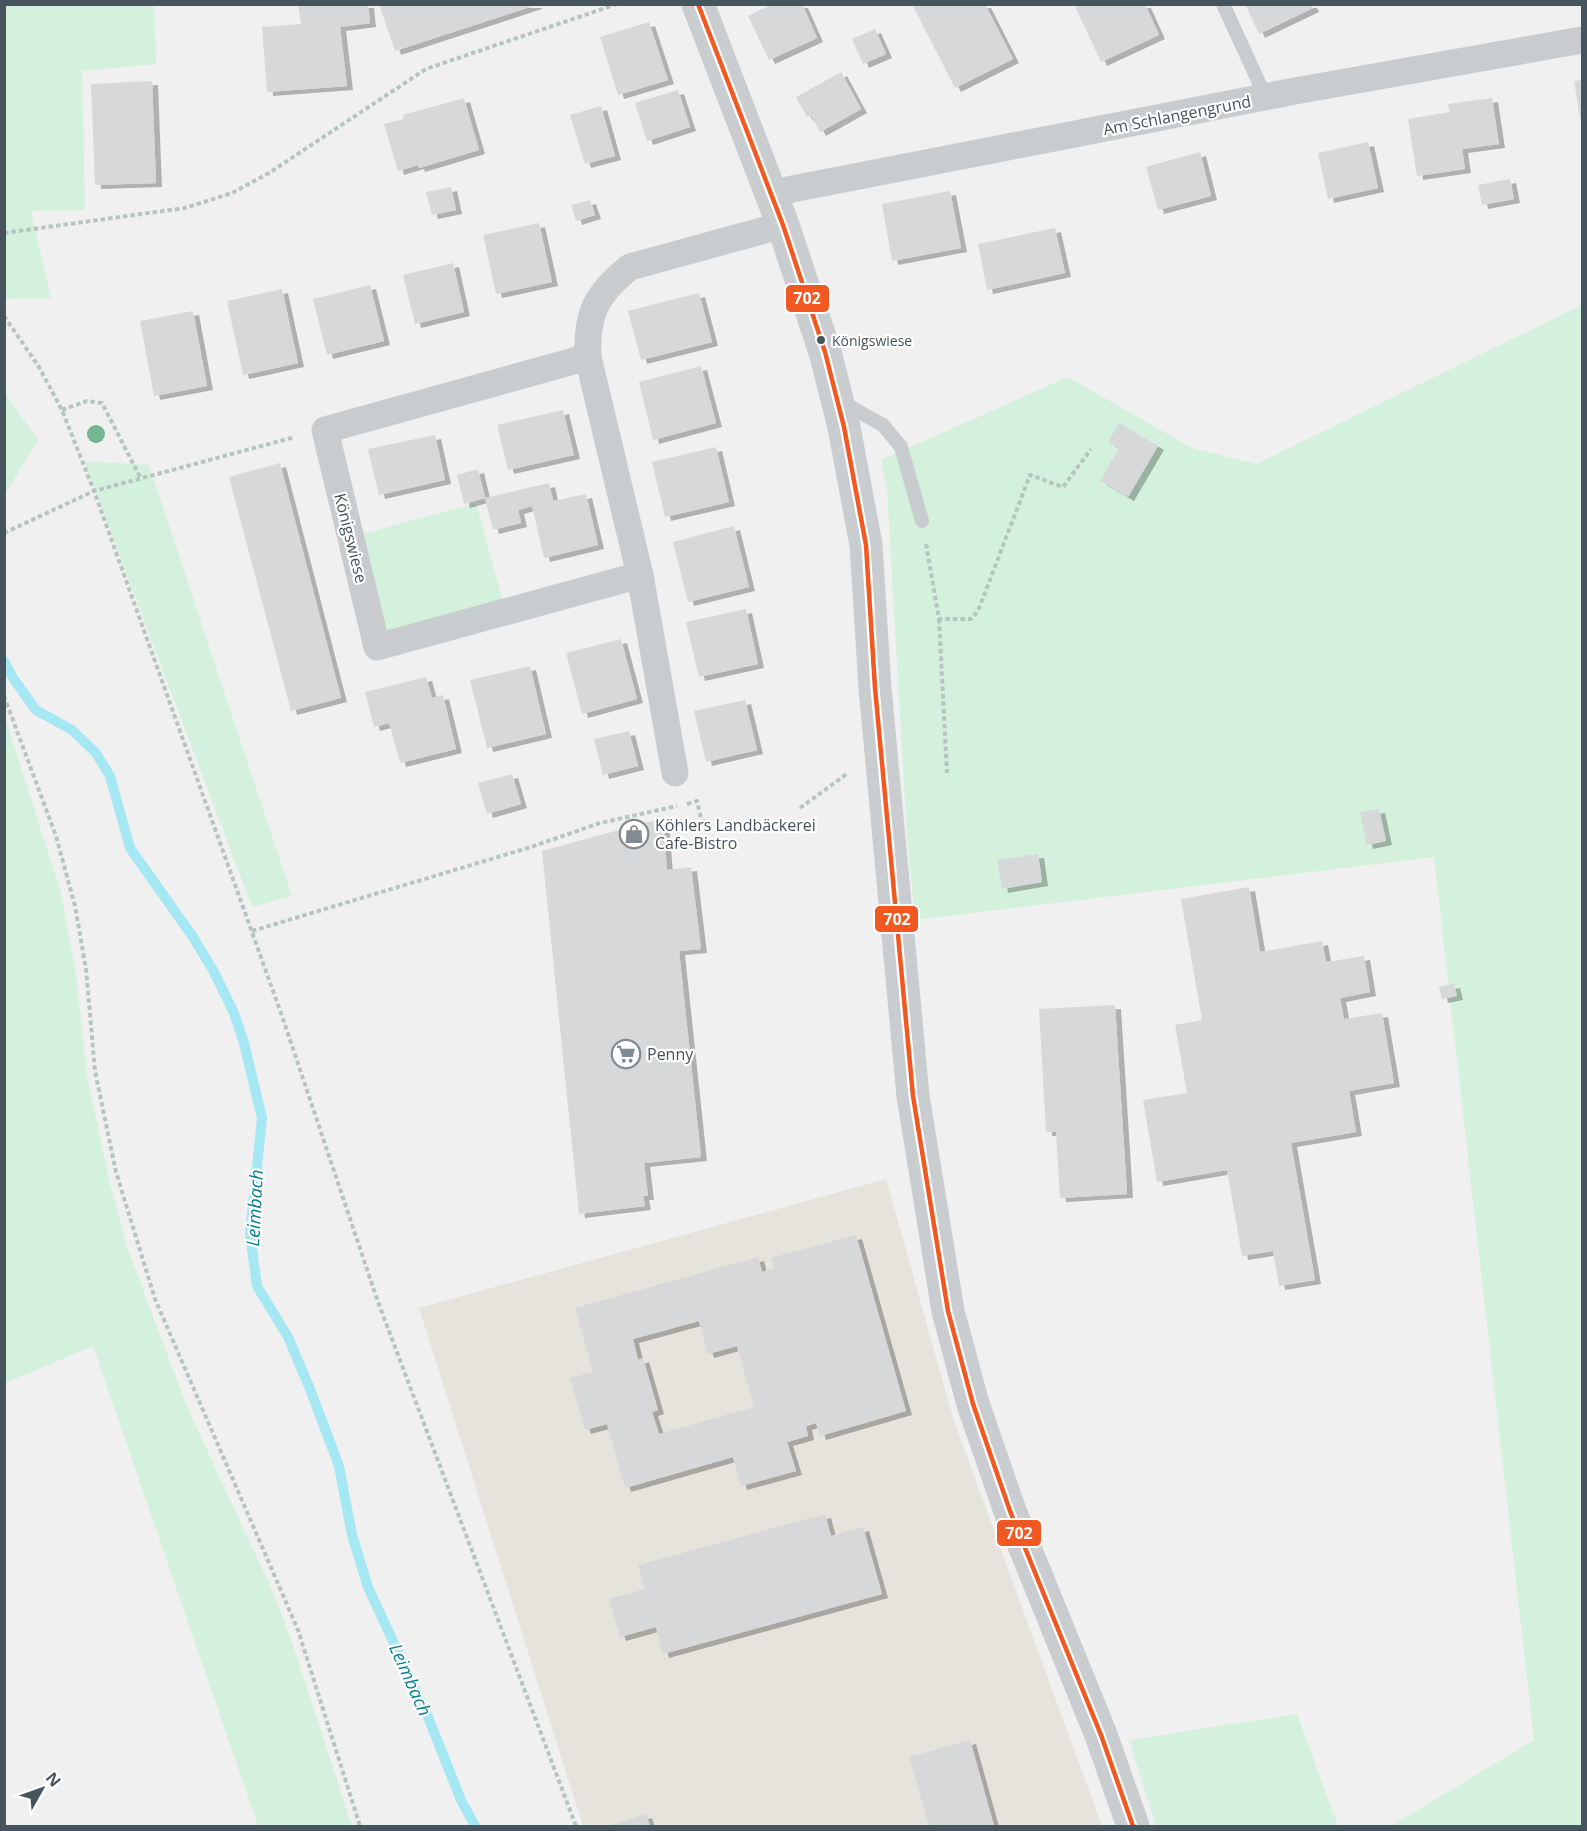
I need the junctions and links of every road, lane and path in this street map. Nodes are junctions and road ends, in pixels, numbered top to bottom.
1 (617, 4) edge
2 (698, 4) edge
3 (1223, 4) edge
4 (1582, 40) edge
5 (1266, 98) junction
6 (772, 193) junction
7 (783, 225) junction
8 (4, 233) edge
9 (4, 316) edge
10 (588, 357) junction
11 (838, 401) junction
12 (62, 410) junction
13 (325, 430) junction
14 (1091, 449) dead end
15 (140, 477) junction
16 (94, 491) junction
17 (922, 521) joint
18 (4, 533) edge
19 (640, 575) junction
20 (939, 619) junction
21 (4, 696) edge
22 (881, 748) junction
23 (947, 772) dead end
24 (675, 774) dead end
25 (800, 808) dead end
26 (712, 831) dead end
27 (252, 931) junction
28 (360, 1827) edge
29 (576, 1827) edge
30 (1133, 1827) edge

1 - 8 path
2 - 6 main road
3 - 5 lane
4 - 5 street, Am Schlangengrund
5 - 6 street, Am Schlangengrund
6 - 7 main road
7 - 10 street
7 - 11 main road
9 - 12 path
10 - 13 street
10 - 19 street
11 - 17 lane
11 - 22 main road
12 - 15 path
12 - 16 path
13 - 15 path
13 - 19 street, Königswiese
14 - 20 path
15 - 16 path
16 - 18 path
16 - 27 path
17 - 20 path
19 - 24 street
20 - 23 path
21 - 28 path
22 - 25 path
22 - 30 main road
26 - 27 path
27 - 29 path

